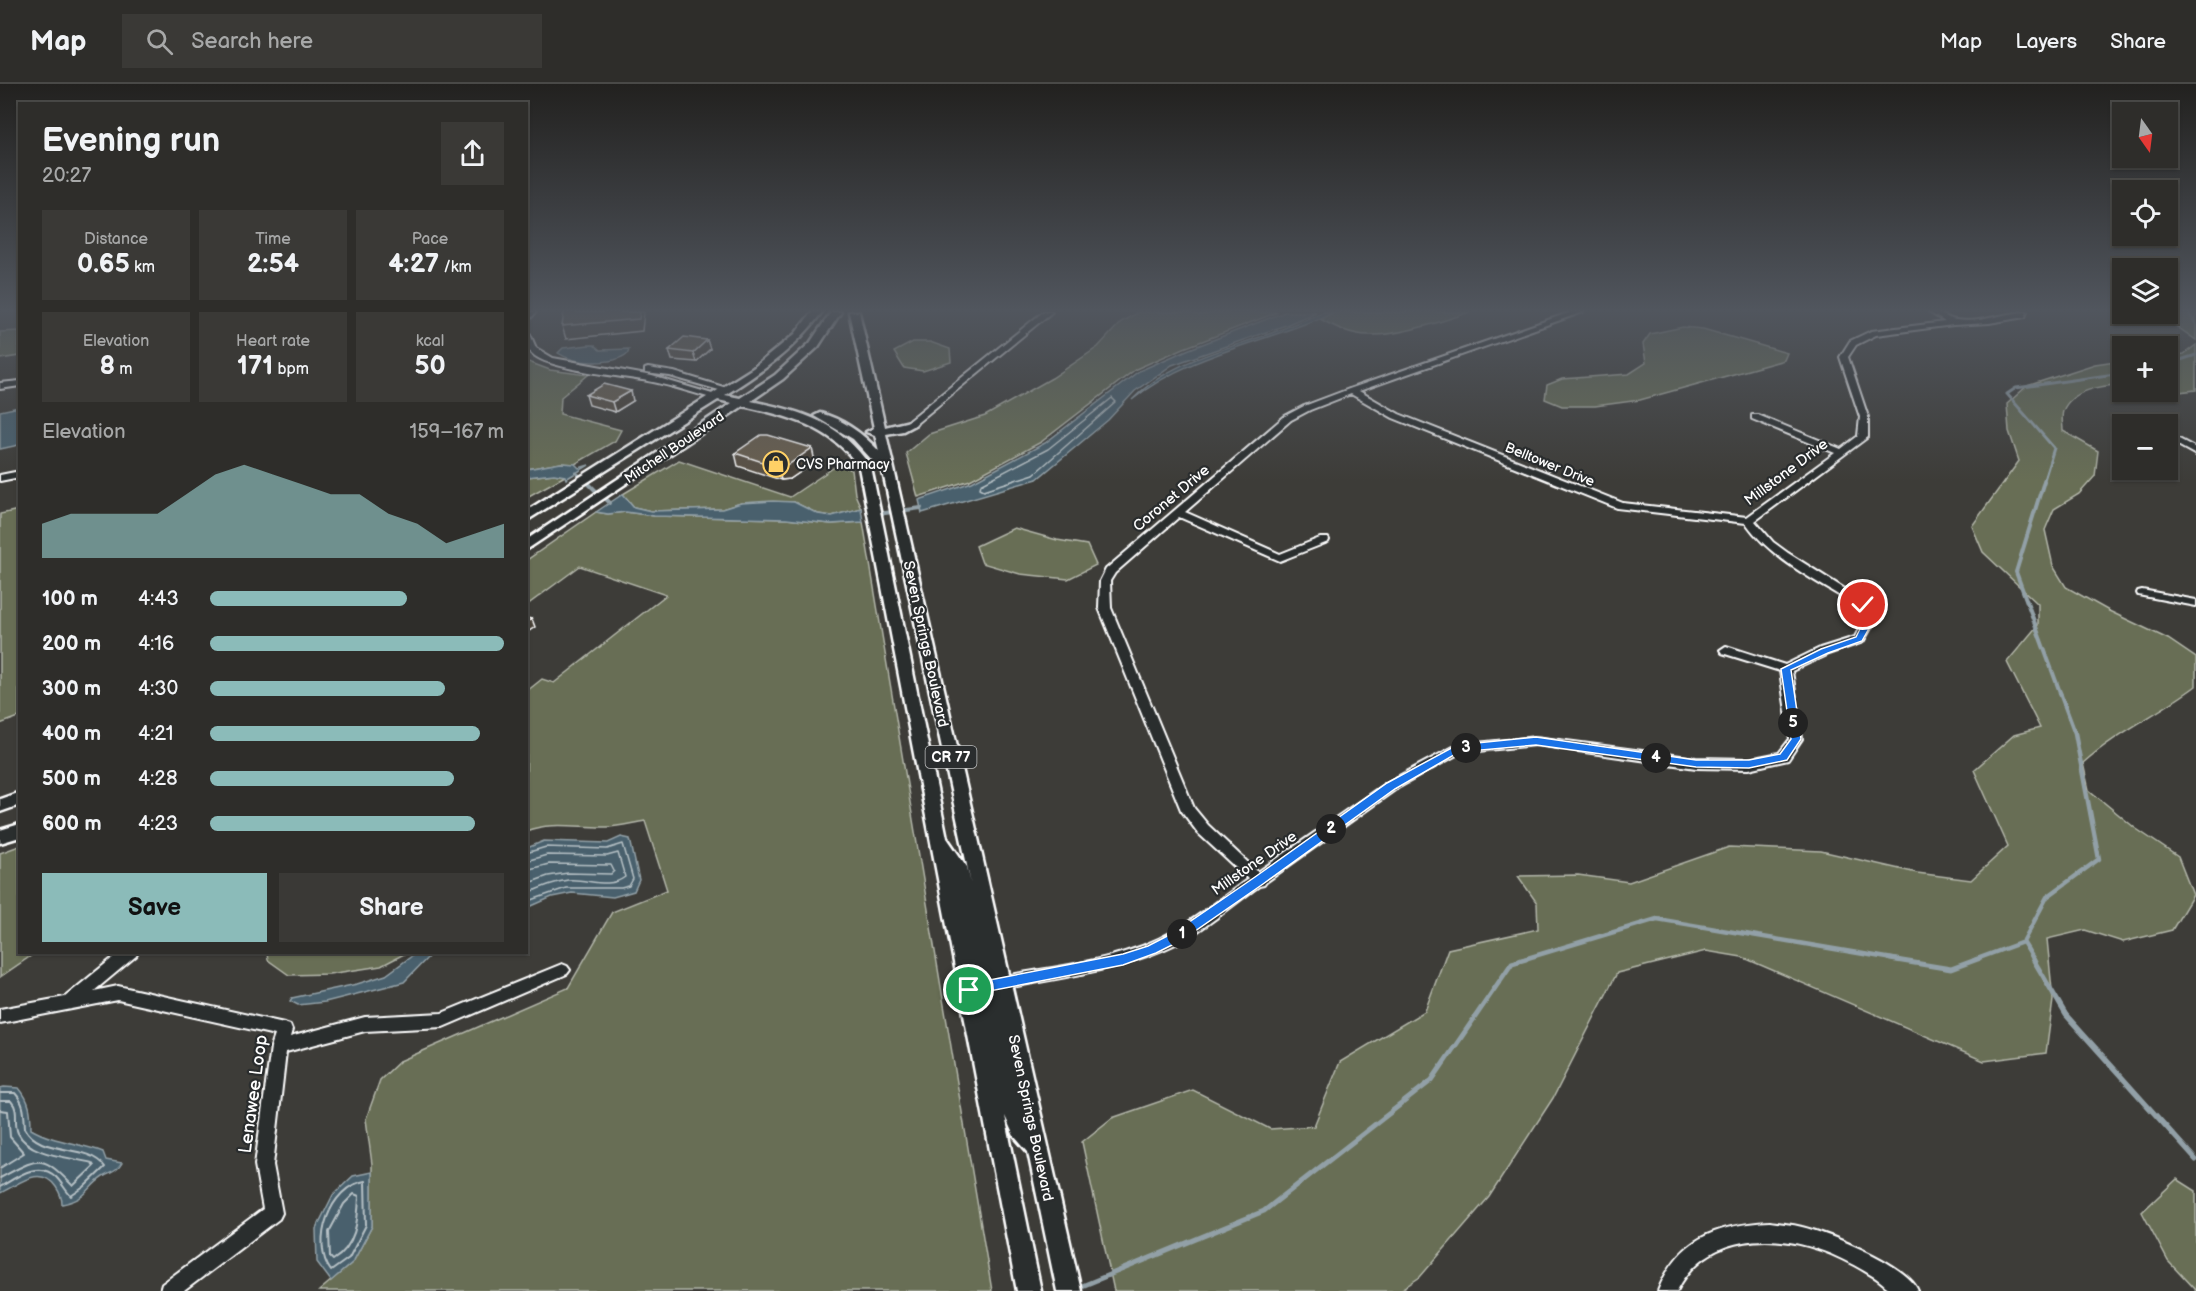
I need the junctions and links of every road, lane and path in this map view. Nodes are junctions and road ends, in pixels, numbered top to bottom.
1 (586, 368) edge
2 (605, 368) edge
3 (757, 368) edge
4 (789, 368) edge
5 (867, 368) edge
6 (979, 368) edge
7 (1417, 368) edge
8 (1848, 368) edge
9 (18, 383) edge
10 (0, 386) edge
11 (726, 389) junction
12 (1352, 391) junction
13 (753, 395) junction
14 (715, 396) junction
15 (741, 403) junction
16 (1755, 417) dead end
17 (910, 424) junction
18 (844, 427) junction
19 (881, 432) junction
20 (2192, 438) dead end
21 (885, 449) junction
22 (1840, 452) junction
23 (2196, 452) edge
24 (888, 472) junction
25 (18, 474) edge
26 (0, 478) edge
27 (1177, 512) junction
28 (528, 516) edge
29 (1749, 520) junction
30 (1324, 540) dead end
31 (528, 545) edge
32 (2142, 593) dead end
33 (2196, 603) edge
34 (1726, 650) dead end
35 (1786, 669) junction
36 (18, 799) edge
37 (0, 806) edge
38 (18, 831) edge
39 (0, 837) edge
40 (1259, 881) junction
41 (129, 954) edge
42 (562, 970) dead end
43 (985, 986) junction
44 (67, 1004) junction
45 (0, 1016) edge
46 (279, 1047) junction
47 (169, 1291) edge
48 (1029, 1291) edge
49 (1069, 1291) edge
50 (1666, 1291) edge
51 (1909, 1291) edge

1 - 14 street
2 - 11 street
3 - 11 main road
4 - 13 main road, Mitchell Boulevard
5 - 19 main road, Seven Springs Boulevard / CR 77
6 - 17 street
7 - 12 street, Coronet Drive
8 - 22 street, Millstone Drive
9 - 10 street
11 - 13 main road
11 - 14 main road, Mitchell Boulevard
12 - 27 street, Coronet Drive
12 - 29 street, Belltower Drive
13 - 15 main road, Mitchell Boulevard
13 - 18 main road
14 - 15 main road, CR 77
14 - 28 main road, Mitchell Boulevard
15 - 31 main road, Mitchell Boulevard
15 - 43 main road, Seven Springs Boulevard / CR 77
16 - 22 street
17 - 19 main road
17 - 21 main road
18 - 19 main road
18 - 24 main road
19 - 21 main road, Seven Springs Boulevard / CR 77
20 - 23 street
21 - 24 main road, Seven Springs Boulevard / CR 77
22 - 29 street, Millstone Drive
24 - 43 main road, Seven Springs Boulevard / CR 77
25 - 26 street
27 - 30 street
27 - 40 street, Coronet Drive
29 - 35 street, Millstone Drive
32 - 33 street
34 - 35 street
35 - 40 street, Millstone Drive
36 - 37 main road
38 - 39 main road
40 - 43 street, Millstone Drive
41 - 44 street
42 - 46 street
43 - 48 main road, Seven Springs Boulevard / CR 77
43 - 49 main road, Seven Springs Boulevard
44 - 45 street, Lenawee Loop
44 - 46 street, Lenawee Loop
46 - 47 street, Lenawee Loop
50 - 51 street

